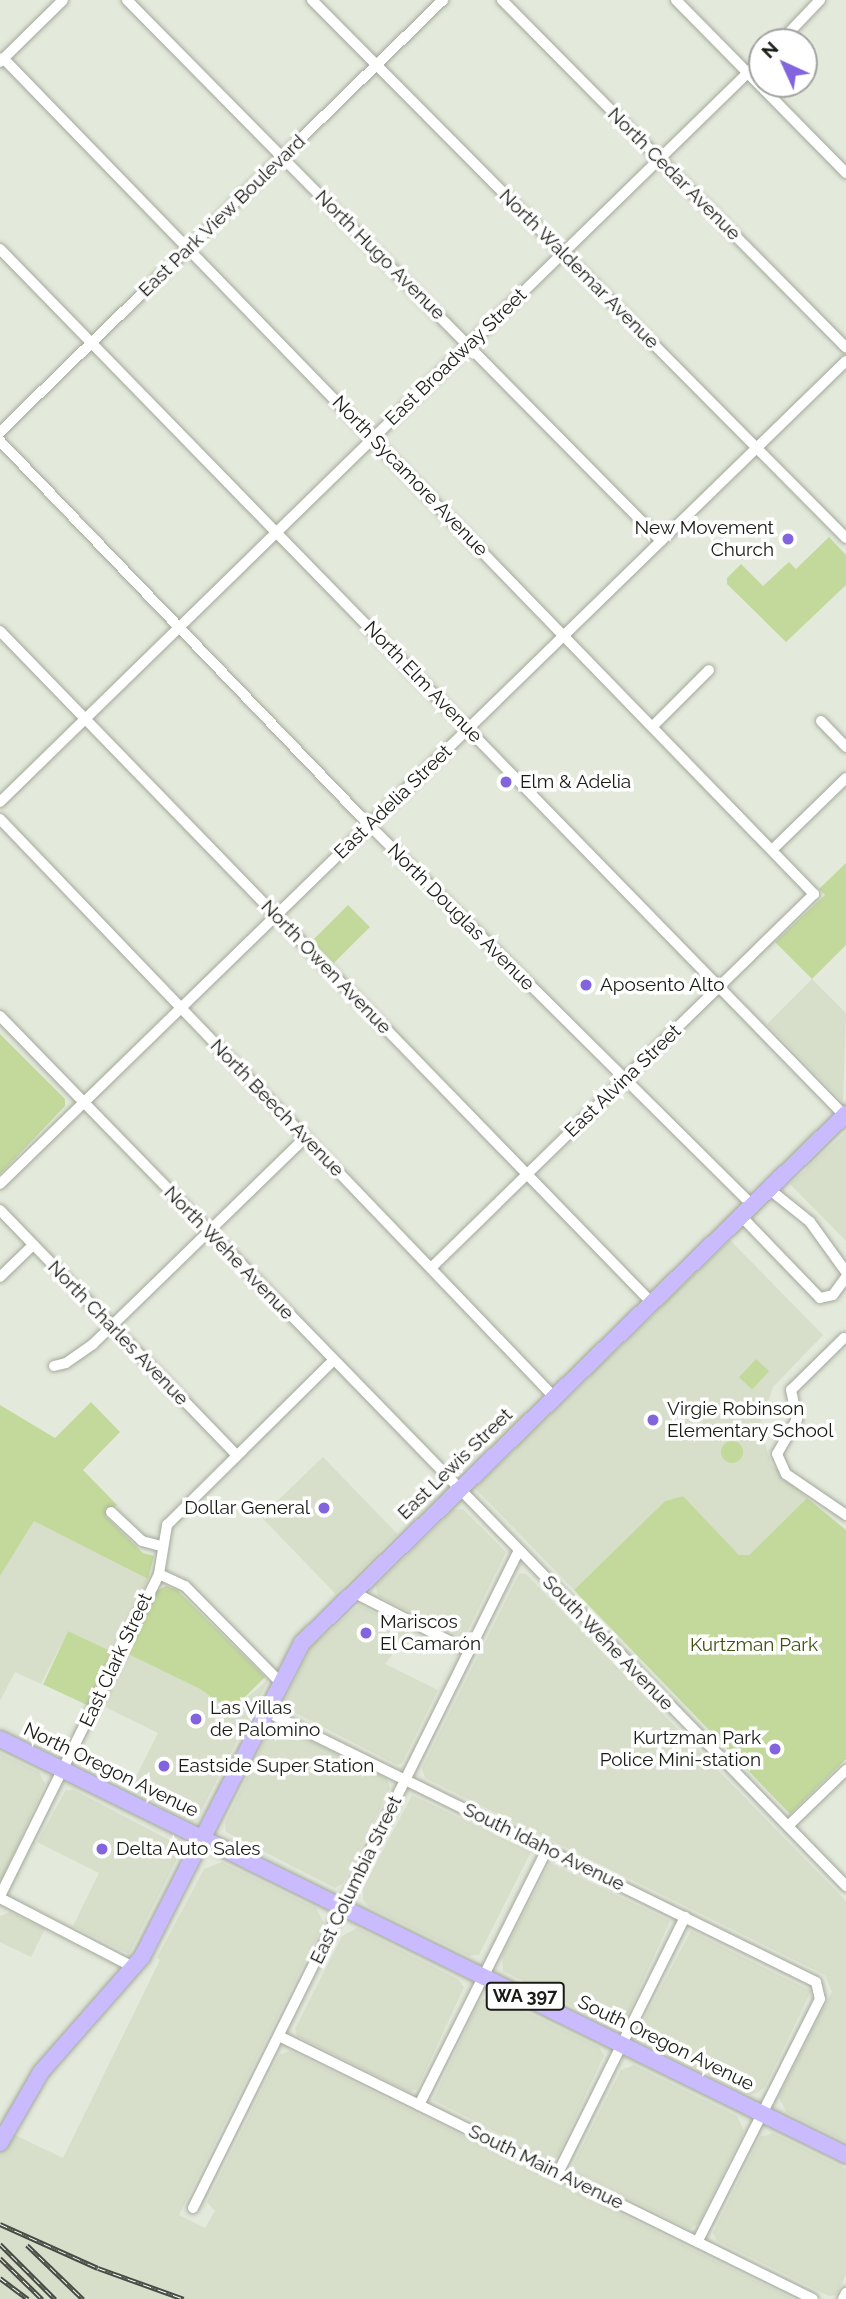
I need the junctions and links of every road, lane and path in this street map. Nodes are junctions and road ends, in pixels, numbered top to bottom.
1 (63, 0) edge
2 (127, 0) edge
3 (312, 0) edge
4 (443, 0) edge
5 (502, 0) edge
6 (676, 0) edge
7 (820, 0) edge
8 (793, 28) edge
9 (2, 60) edge
10 (377, 65) junction
11 (748, 73) joint
12 (772, 98) edge
13 (282, 157) junction
14 (659, 159) junction
15 (846, 173) edge
16 (188, 248) junction
17 (0, 249) edge
18 (563, 253) junction
19 (92, 342) junction
20 (468, 345) junction
21 (846, 348) edge
22 (846, 361) edge
23 (0, 432) edge
24 (373, 438) junction
25 (0, 441) edge
26 (756, 448) junction
27 (277, 532) junction
28 (846, 538) edge
29 (660, 541) junction
30 (178, 628) junction
31 (0, 631) edge
32 (564, 635) junction
33 (709, 670) dead end
34 (85, 719) junction
35 (821, 721) dead end
36 (653, 726) junction
37 (468, 729) junction
38 (846, 747) edge
39 (846, 778) edge
40 (0, 802) edge
41 (0, 819) edge
42 (369, 825) junction
43 (772, 850) junction
44 (814, 894) joint
45 (276, 916) junction
46 (720, 987) junction
47 (181, 1009) junction
48 (0, 1016) edge
49 (625, 1079) junction
50 (84, 1103) junction
51 (845, 1115) edge
52 (305, 1138) junction
53 (527, 1175) junction
54 (0, 1184) edge
55 (769, 1189) junction
56 (0, 1210) edge
57 (746, 1211) junction
58 (209, 1232) junction
59 (33, 1245) junction
60 (431, 1268) junction
61 (846, 1275) edge
62 (0, 1277) edge
63 (652, 1303) junction
64 (111, 1327) junction
65 (844, 1338) dead end
66 (333, 1361) junction
67 (54, 1366) dead end
68 (554, 1397) junction
69 (236, 1454) junction
70 (458, 1490) junction
71 (111, 1512) dead end
72 (846, 1515) edge
73 (161, 1546) junction
74 (518, 1552) junction
75 (159, 1574) junction
76 (353, 1592) junction
77 (469, 1651) junction
78 (279, 1682) junction
79 (265, 1711) junction
80 (0, 1739) edge
81 (63, 1770) junction
82 (846, 1770) edge
83 (406, 1779) junction
84 (788, 1826) junction
85 (203, 1839) junction
86 (547, 1849) junction
87 (846, 1886) edge
88 (0, 1897) edge
89 (342, 1908) junction
90 (685, 1917) junction
91 (135, 1968) junction
92 (484, 1975) junction
93 (279, 2036) junction
94 (622, 2045) junction
95 (419, 2105) junction
96 (762, 2114) junction
97 (0, 2143) edge
98 (846, 2155) edge
99 (558, 2173) junction
100 (194, 2208) dead end
101 (697, 2242) junction
102 (846, 2293) edge
103 (813, 2299) edge
104 (843, 2299) edge

1 - 9 street
2 - 13 street, North Hugo Avenue
3 - 10 street, North Waldemar Avenue
4 - 10 street, East Park View Boulevard
5 - 14 street, North Cedar Avenue
6 - 11 street
7 - 8 street
9 - 16 street, North Sycamore Avenue
10 - 13 street, East Park View Boulevard
10 - 18 street, North Waldemar Avenue
11 - 14 street, East Broadway Street
12 - 15 street
13 - 16 street, East Park View Boulevard
13 - 20 street, North Hugo Avenue
14 - 18 street, East Broadway Street
14 - 21 street, North Cedar Avenue
16 - 19 street, East Park View Boulevard
16 - 24 street, North Sycamore Avenue
17 - 19 street, North Elm Avenue
18 - 20 street, East Broadway Street
18 - 26 street, North Waldemar Avenue
19 - 23 street, East Park View Boulevard
19 - 27 street, North Elm Avenue
20 - 24 street, East Broadway Street
20 - 29 street, North Hugo Avenue
22 - 26 street, East Adelia Street
24 - 27 street, East Broadway Street
24 - 32 street, North Sycamore Avenue
25 - 30 street, North Douglas Avenue
26 - 28 street, North Waldemar Avenue
26 - 29 street, East Adelia Street
27 - 30 street, East Broadway Street
27 - 37 street, North Elm Avenue
29 - 32 street, East Adelia Street
30 - 34 street, East Broadway Street
30 - 42 street, North Douglas Avenue
31 - 34 street, North Owen Avenue
32 - 36 street, North Sycamore Avenue
32 - 37 street, East Adelia Street
33 - 36 street
34 - 40 street, East Broadway Street
34 - 45 street, North Owen Avenue
35 - 38 street
36 - 43 street, North Sycamore Avenue
37 - 42 street, East Adelia Street
37 - 46 street, North Elm Avenue
39 - 43 street
41 - 47 street, North Beech Avenue
42 - 45 street, East Adelia Street
42 - 49 street, North Douglas Avenue
43 - 44 street, North Sycamore Avenue
44 - 46 street, East Alvina Street
45 - 47 street, East Adelia Street
45 - 53 street, North Owen Avenue
46 - 49 street, East Alvina Street
46 - 51 street, North Elm Avenue
47 - 50 street, East Adelia Street
47 - 52 street, North Beech Avenue
48 - 50 street, North Wehe Avenue
49 - 53 street, East Alvina Street
49 - 57 street, North Douglas Avenue
50 - 54 street, East Adelia Street
50 - 58 street, North Wehe Avenue
51 - 55 main road, East Lewis Street
52 - 58 street
52 - 60 street, North Beech Avenue
53 - 60 street, East Alvina Street
53 - 63 street, North Owen Avenue
55 - 57 main road, East Lewis Street
55 - 61 street
56 - 59 street, North Charles Avenue
57 - 61 street, North Douglas Avenue
57 - 63 main road, East Lewis Street
58 - 64 street
58 - 66 street, North Wehe Avenue
59 - 62 street
59 - 64 street, North Charles Avenue
60 - 68 street, North Beech Avenue
63 - 68 main road, East Lewis Street
64 - 67 street
64 - 69 street, North Charles Avenue
65 - 72 street
66 - 69 street
66 - 70 street, North Wehe Avenue
68 - 70 main road, East Lewis Street
69 - 73 street
70 - 74 street, South Wehe Avenue
70 - 76 main road, East Lewis Street
71 - 73 street
73 - 75 street
74 - 77 street, East Columbia Street
74 - 84 street, South Wehe Avenue
75 - 78 street
75 - 81 street, East Clark Street
76 - 77 street
76 - 78 main road, East Lewis Street
77 - 83 street, East Columbia Street
78 - 79 main road, East Lewis Street
79 - 83 street, South Idaho Avenue
79 - 85 main road, East Lewis Street
80 - 81 main road, North Oregon Avenue / WA 397
81 - 85 main road, North Oregon Avenue / WA 397
81 - 88 street, East Clark Street
82 - 84 street
83 - 86 street, South Idaho Avenue
83 - 89 street, East Columbia Street
84 - 87 street, South Wehe Avenue
85 - 89 main road, South Oregon Avenue / WA 397
85 - 91 main road, East Lewis Street
86 - 90 street, South Idaho Avenue
86 - 92 street
88 - 91 street
89 - 92 main road, South Oregon Avenue / WA 397
89 - 93 street, East Columbia Street
90 - 94 street
90 - 96 street, South Idaho Avenue
91 - 97 main road, East Lewis Street
92 - 94 main road, South Oregon Avenue / WA 397
92 - 95 street
93 - 95 street, South Main Avenue
93 - 100 street, East Columbia Street
94 - 96 main road, South Oregon Avenue / WA 397
94 - 99 street
95 - 99 street, South Main Avenue
96 - 98 main road, South Oregon Avenue / WA 397
96 - 101 street
99 - 101 street, South Main Avenue
101 - 103 street, South Main Avenue
102 - 104 street

